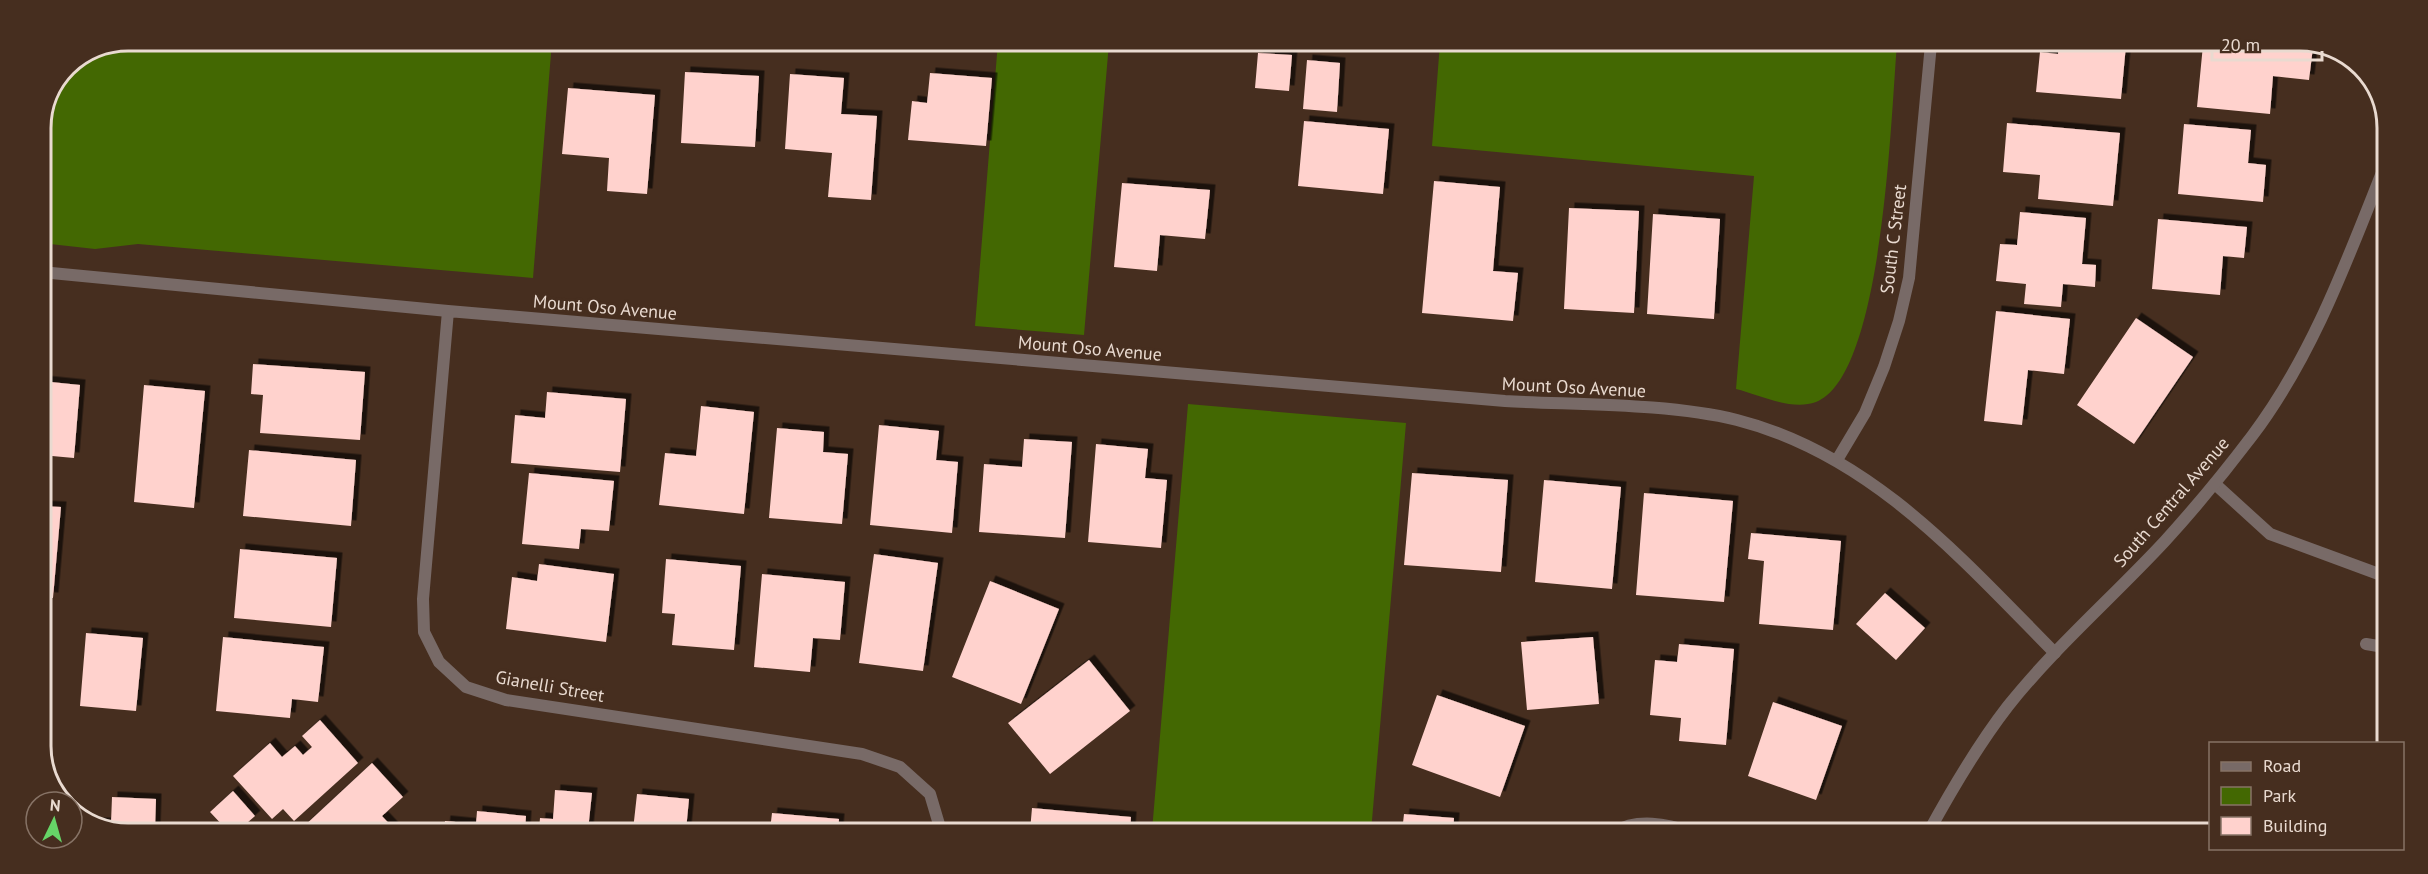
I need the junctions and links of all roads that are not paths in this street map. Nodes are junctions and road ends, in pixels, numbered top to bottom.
1 (1930, 51) edge
2 (2377, 185) edge
3 (51, 273) edge
4 (448, 311) junction
5 (1837, 460) junction
6 (2215, 484) junction
7 (2377, 573) edge
8 (2366, 644) dead end
9 (2377, 646) edge
10 (2055, 653) junction
11 (939, 823) edge
12 (1934, 823) edge

1 - 5 street, South C Street
2 - 6 street, South Central Avenue
3 - 4 street, Mount Oso Avenue
4 - 5 street, Mount Oso Avenue
4 - 11 street, Gianelli Street
5 - 10 street, Mount Oso Avenue
6 - 7 street
6 - 10 street, South Central Avenue
8 - 9 street
10 - 12 street, South Central Avenue

